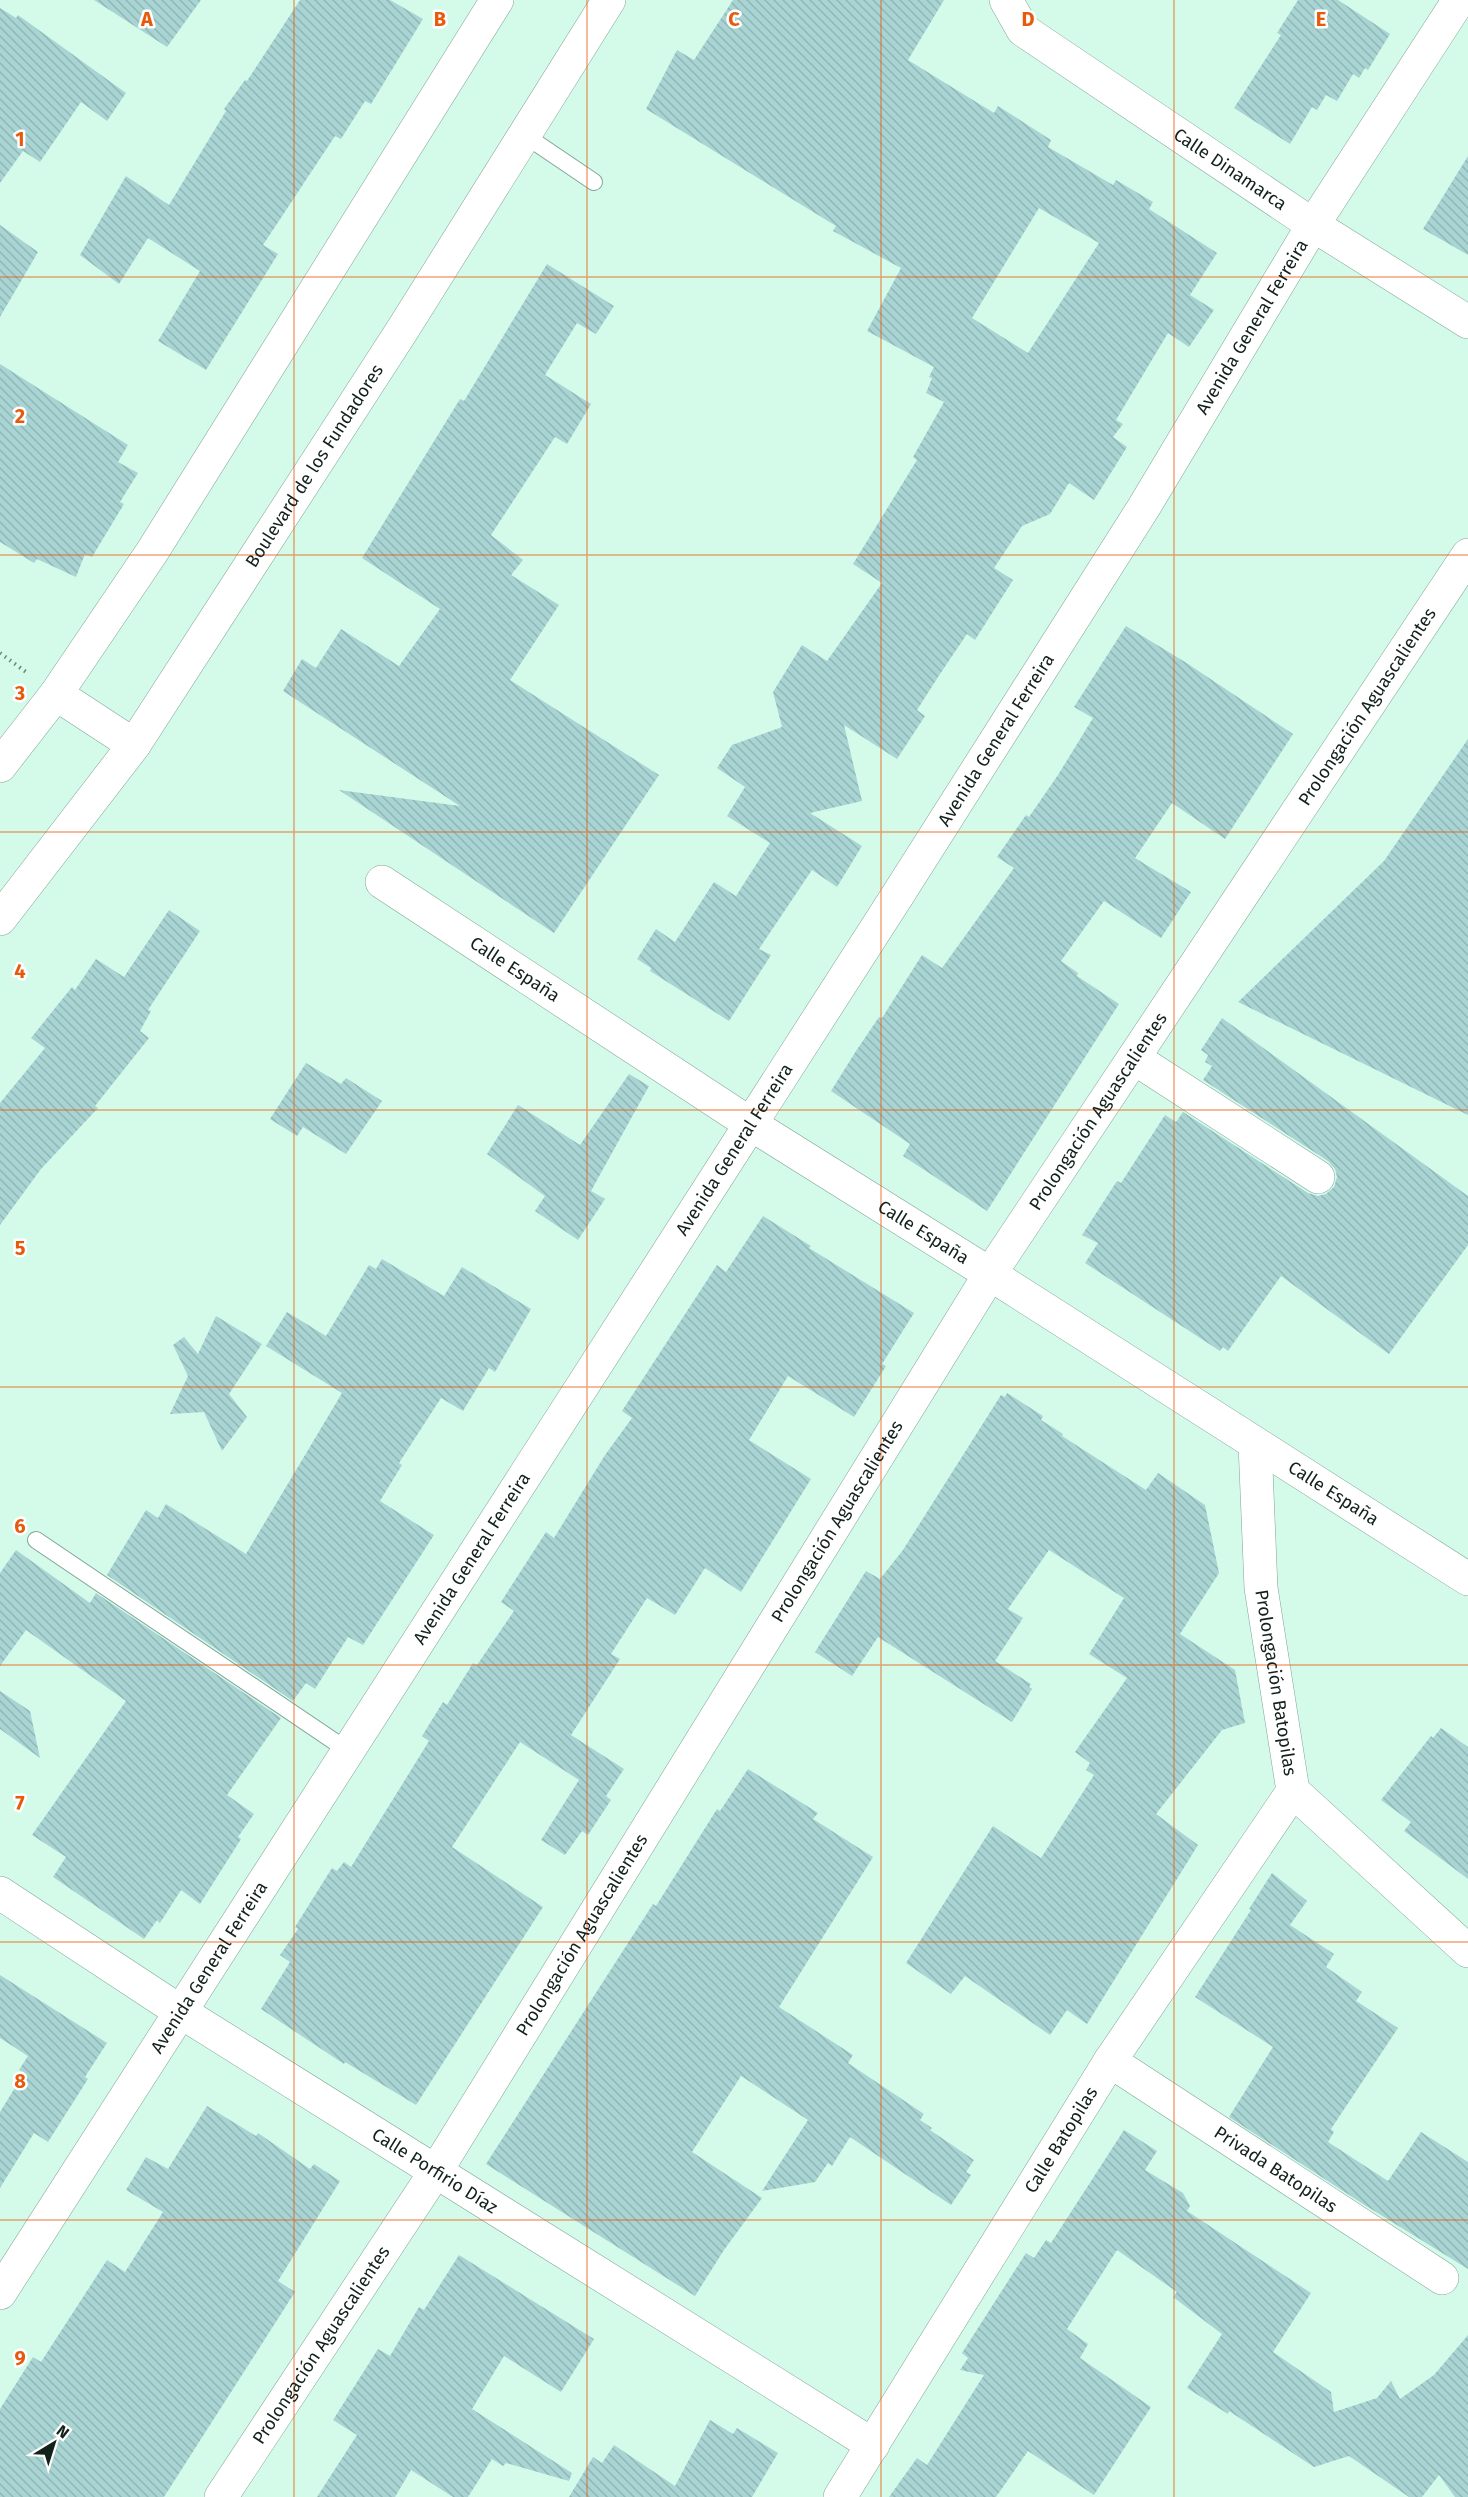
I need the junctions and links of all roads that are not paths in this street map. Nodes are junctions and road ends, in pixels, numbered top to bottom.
1 (497, 0) edge
2 (609, 0) edge
3 (1006, 0) edge
4 (1459, 0) edge
5 (525, 136) junction
6 (594, 182) dead end
7 (1313, 225) junction
8 (1468, 322) edge
9 (1468, 555) edge
10 (56, 694) junction
11 (134, 745) junction
12 (0, 766) edge
13 (382, 882) dead end
14 (0, 920) edge
15 (1134, 1058) junction
16 (749, 1123) junction
17 (1318, 1177) dead end
18 (990, 1274) junction
19 (1255, 1444) junction
20 (36, 1540) dead end
21 (1468, 1579) edge
22 (347, 1749) junction
23 (1293, 1791) junction
24 (0, 1893) edge
25 (1468, 1951) edge
26 (181, 2012) junction
27 (1110, 2061) junction
28 (436, 2171) junction
29 (1442, 2278) dead end
30 (0, 2293) edge
31 (873, 2445) junction
32 (221, 2497) edge
33 (840, 2497) edge

1 - 10 street
2 - 5 street, Boulevard de los Fundadores
3 - 7 street, Calle Dinamarca
4 - 7 street, Avenida General Ferreira
5 - 6 lane
5 - 11 street, Boulevard de los Fundadores
7 - 8 street, Calle Dinamarca
7 - 16 street, Avenida General Ferreira
9 - 15 street, Prolongación Aguascalientes
10 - 11 street
10 - 12 street
11 - 14 street, Boulevard de los Fundadores
13 - 16 street, Calle España
15 - 17 street
15 - 18 street, Prolongación Aguascalientes
16 - 18 street, Calle España
16 - 22 street, Avenida General Ferreira
18 - 19 street, Calle España
18 - 28 street, Prolongación Aguascalientes
19 - 21 street, Calle España
19 - 23 street, Prolongación Batopilas
20 - 22 lane
22 - 26 street, Avenida General Ferreira
23 - 25 street, Prolongación Batopilas
23 - 27 street, Calle Batopilas
24 - 26 street, Calle Porfirio Díaz
26 - 28 street, Calle Porfirio Díaz
26 - 30 street, Avenida General Ferreira
27 - 29 street, Privada Batopilas
27 - 31 street, Calle Batopilas
28 - 31 street, Calle Porfirio Díaz
28 - 32 street, Prolongación Aguascalientes
31 - 33 street, Calle Batopilas

